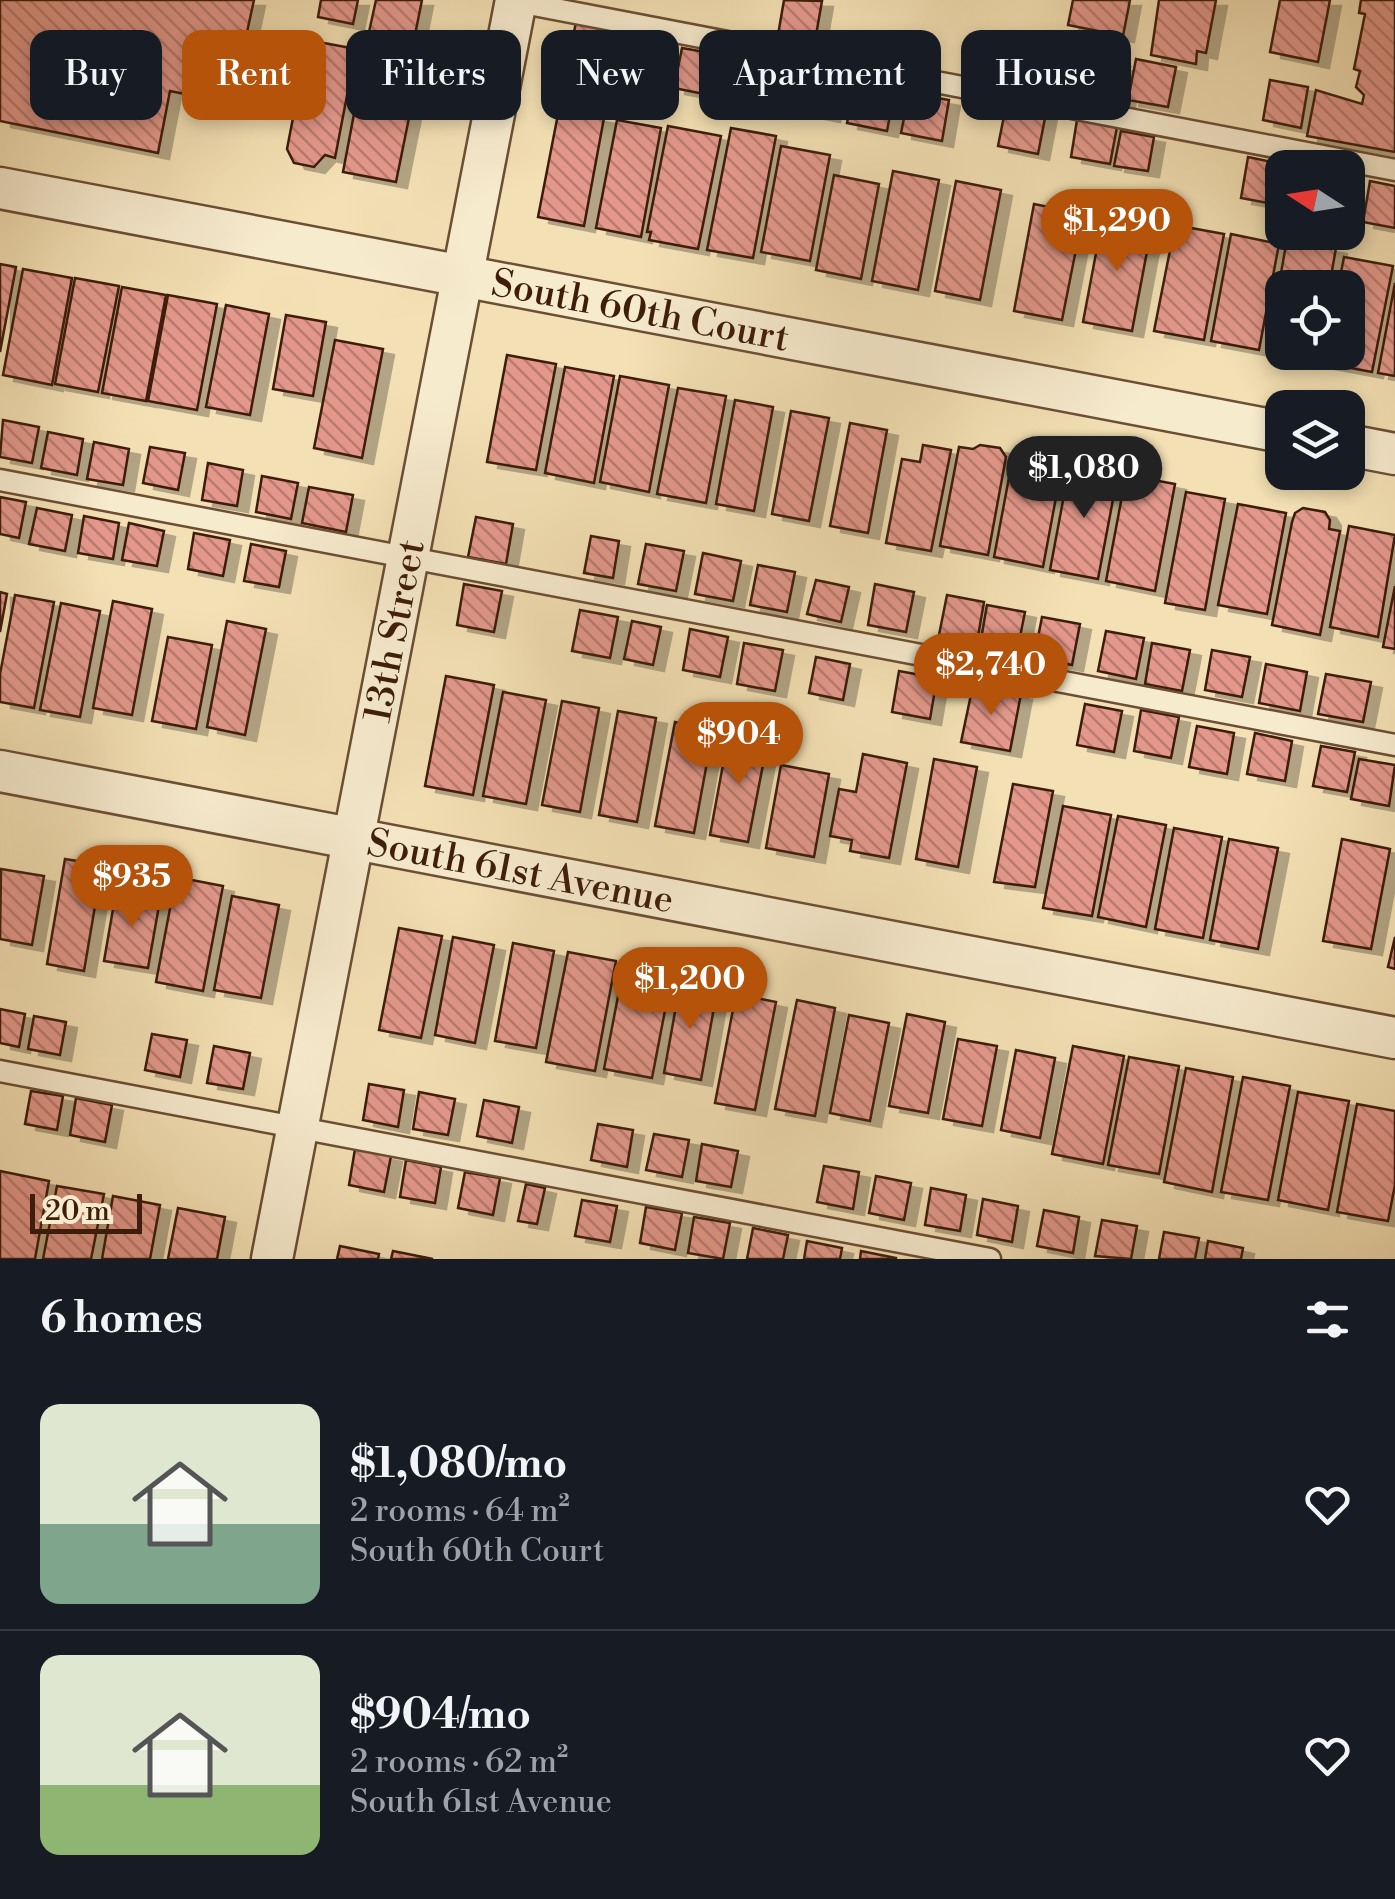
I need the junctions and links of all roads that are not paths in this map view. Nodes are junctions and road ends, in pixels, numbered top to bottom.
1 (512, 1) edge
2 (1395, 170) edge
3 (0, 188) edge
4 (462, 276) junction
5 (1265, 429) edge
6 (1365, 448) edge
7 (1395, 454) edge
8 (0, 480) edge
9 (408, 558) junction
10 (1395, 745) edge
11 (0, 772) edge
12 (354, 839) junction
13 (1395, 1038) edge
14 (0, 1070) edge
15 (298, 1127) junction
16 (272, 1259) edge
17 (990, 1259) edge

1 - 2 lane
1 - 4 street, 13th Street
3 - 4 street, South 60th Court
4 - 5 street, South 60th Court
4 - 9 street, 13th Street
6 - 7 street
8 - 9 lane
9 - 10 lane
9 - 12 street, 13th Street
11 - 12 street, South 61st Avenue
12 - 13 street, South 61st Avenue
12 - 15 street, 13th Street
14 - 15 lane
15 - 16 street, 13th Street
15 - 17 lane

